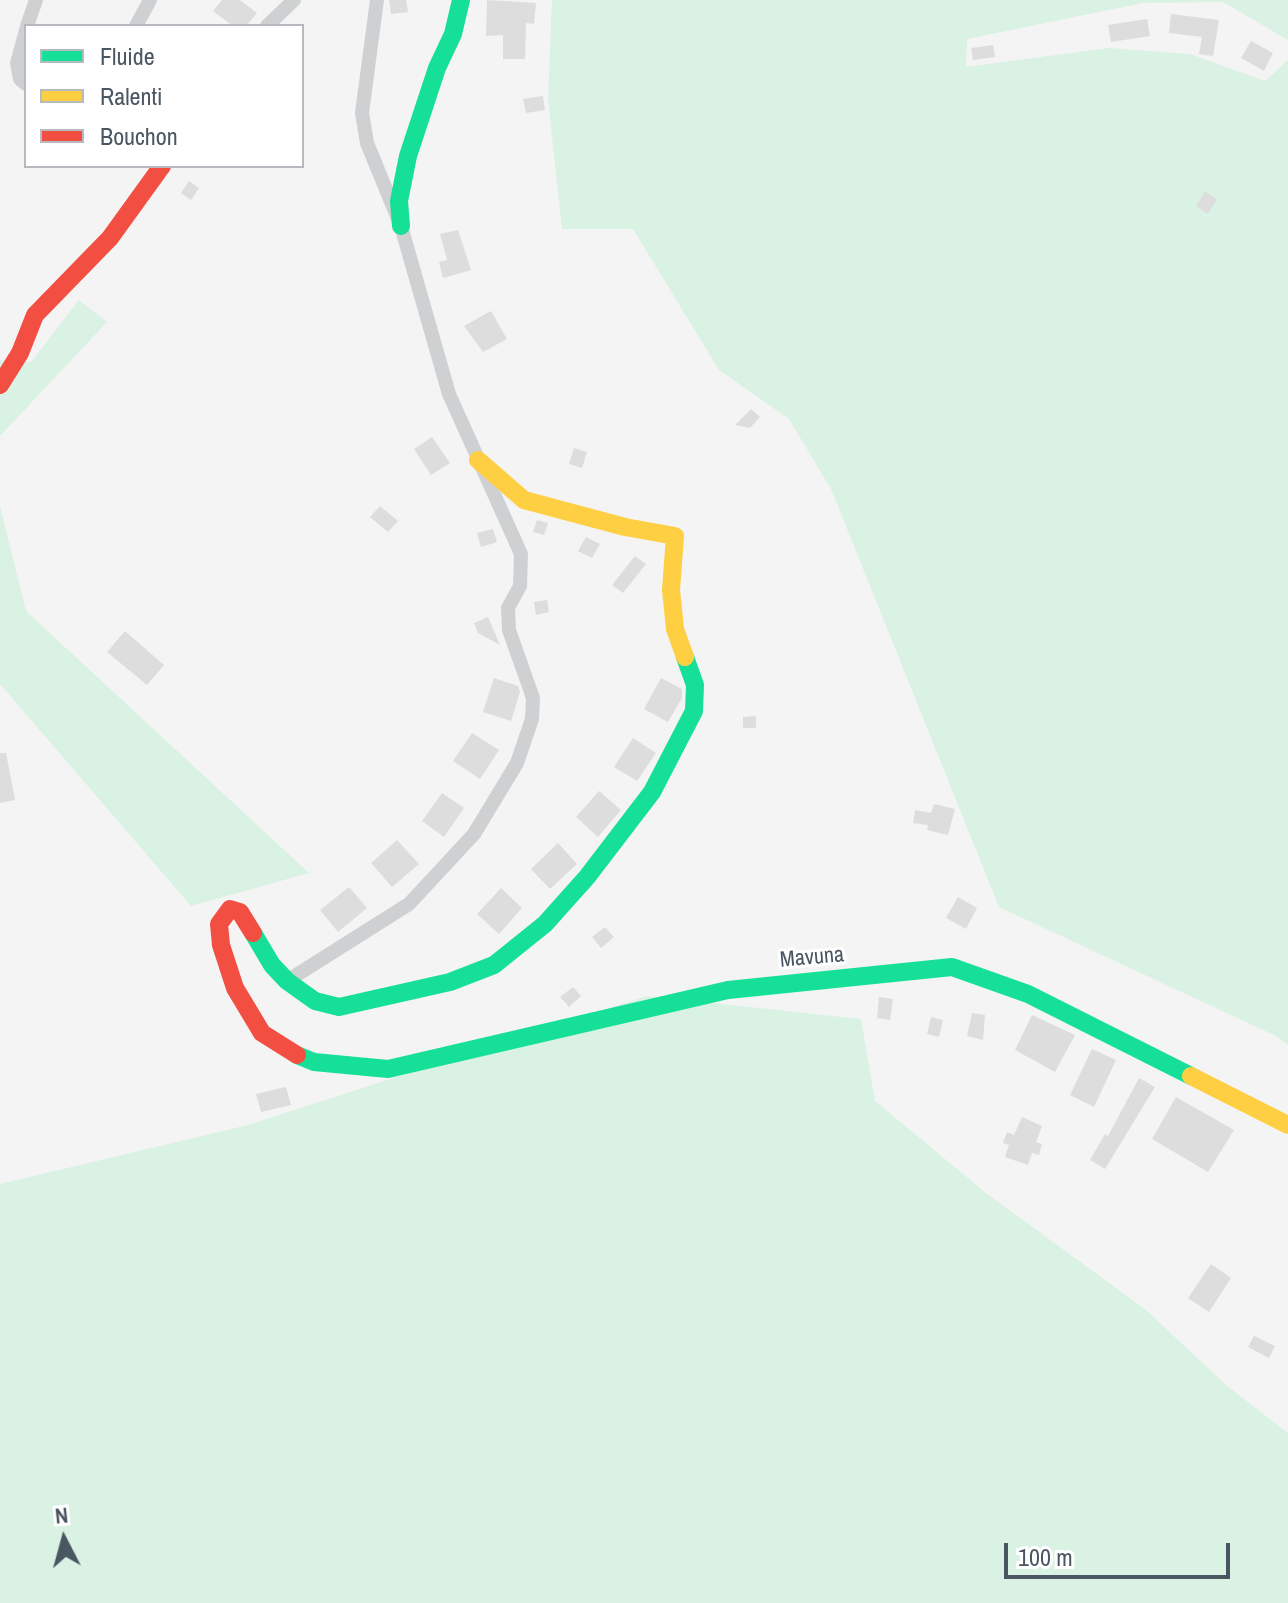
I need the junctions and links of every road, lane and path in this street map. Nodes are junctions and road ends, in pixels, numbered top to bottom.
1 (36, 0) edge
2 (150, 0) edge
3 (294, 0) edge
4 (377, 0) edge
5 (461, 0) edge
6 (28, 24) edge
7 (137, 24) edge
8 (269, 24) edge
9 (24, 38) edge
10 (24, 82) edge
11 (161, 168) edge
12 (401, 226) junction
13 (0, 385) edge
14 (478, 460) junction
15 (287, 981) junction
16 (1288, 1125) edge

1 - 6 street
2 - 7 street
3 - 8 street
4 - 12 street
5 - 12 street
9 - 10 street
11 - 13 street
12 - 14 street
14 - 15 street
14 - 15 street
15 - 16 street, Mavuna

